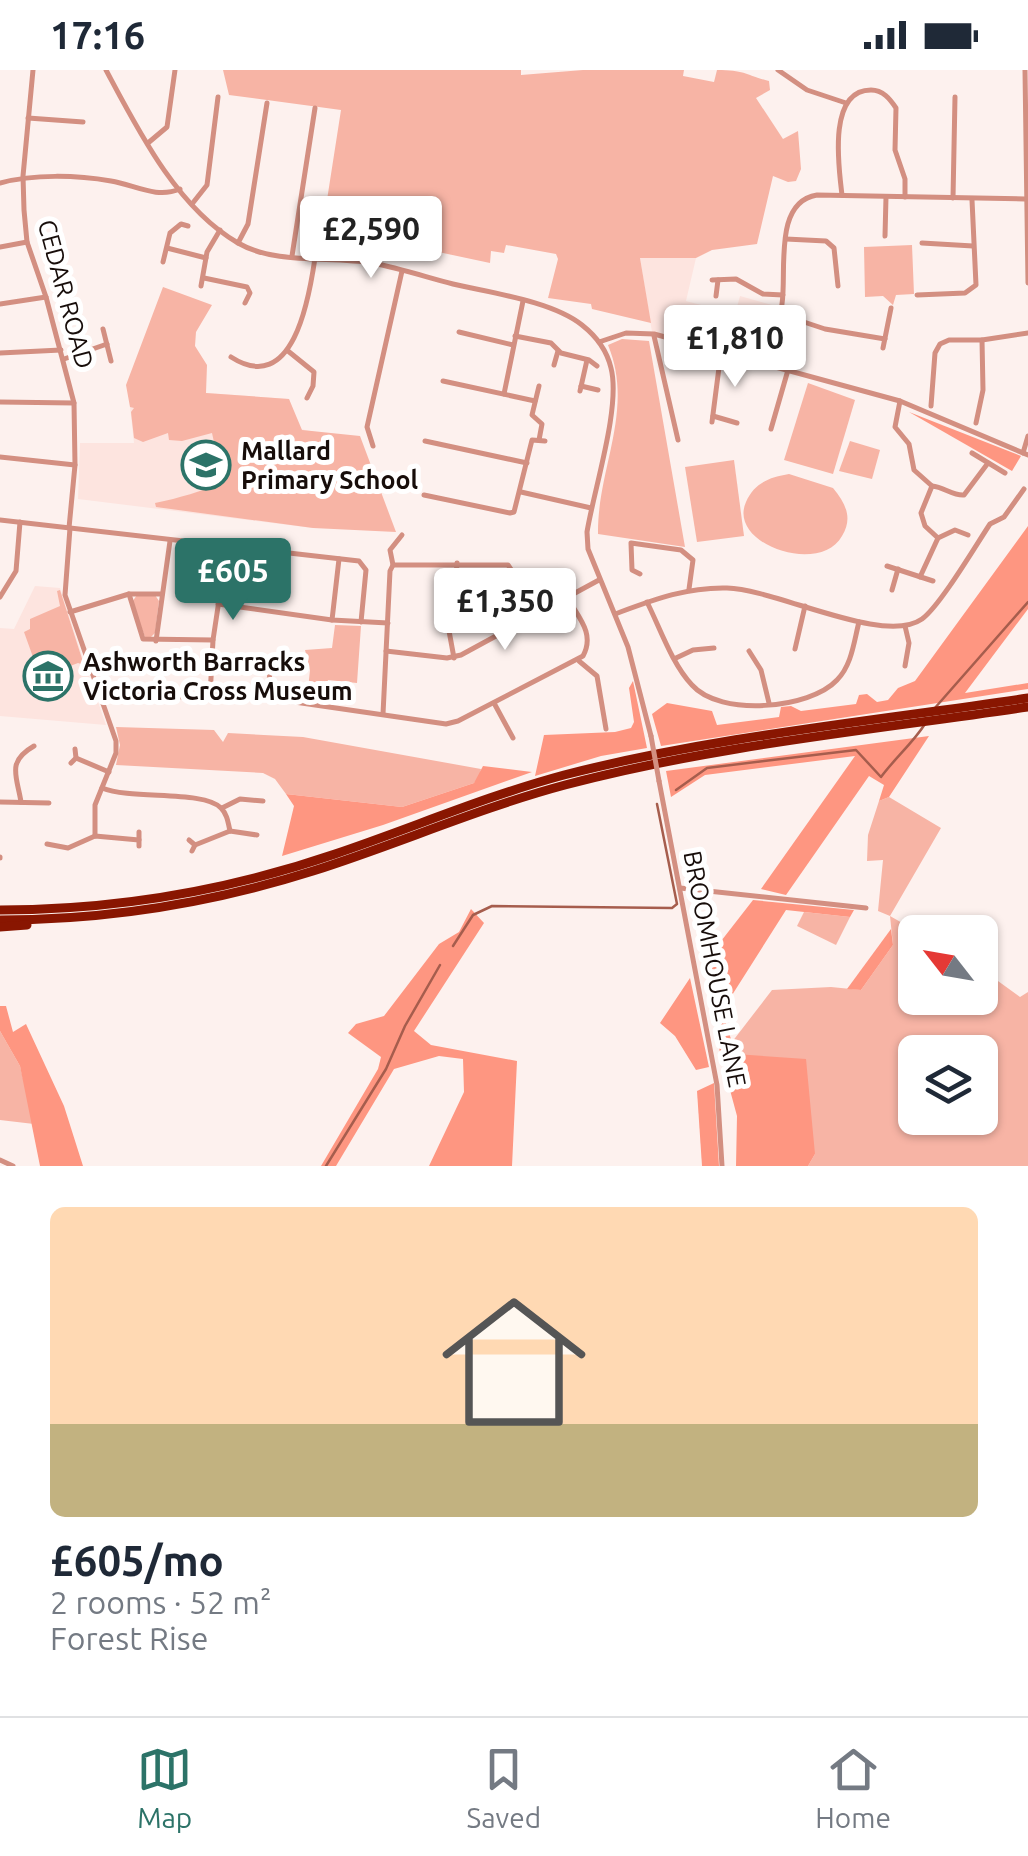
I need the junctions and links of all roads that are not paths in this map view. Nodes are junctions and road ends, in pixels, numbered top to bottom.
1 (34, 70) edge
2 (174, 70) edge
3 (778, 70) edge
4 (1025, 70) edge
5 (110, 71) edge
6 (218, 97) dead end
7 (955, 97) dead end
8 (267, 103) dead end
9 (847, 104) junction
10 (315, 108) dead end
11 (28, 118) junction
12 (83, 122) dead end
13 (1026, 139) edge
14 (148, 142) junction
15 (24, 176) junction
16 (0, 183) edge
17 (180, 189) junction
18 (842, 195) junction
19 (886, 197) junction
20 (905, 197) junction
21 (953, 198) junction
22 (972, 199) junction
23 (1025, 199) junction
24 (192, 204) junction
25 (188, 226) dead end
26 (220, 230) junction
27 (885, 236) dead end
28 (786, 239) junction
29 (27, 242) junction
30 (238, 243) junction
31 (922, 243) dead end
32 (0, 246) edge
33 (974, 246) junction
34 (168, 248) junction
35 (292, 256) junction
36 (206, 258) junction
37 (314, 258) junction
38 (163, 262) dead end
39 (402, 271) junction
40 (1028, 283) edge
41 (838, 286) dead end
42 (783, 295) junction
43 (917, 295) dead end
44 (716, 296) dead end
45 (46, 297) junction
46 (524, 302) junction
47 (245, 303) dead end
48 (0, 304) edge
49 (891, 308) dead end
50 (780, 314) junction
51 (104, 329) dead end
52 (459, 332) dead end
53 (1028, 333) edge
54 (654, 334) junction
55 (515, 336) junction
56 (885, 339) junction
57 (982, 340) junction
58 (599, 342) junction
59 (107, 344) junction
60 (513, 345) junction
61 (883, 348) dead end
62 (61, 350) junction
63 (286, 350) junction
64 (558, 351) junction
65 (721, 352) junction
66 (0, 353) edge
67 (232, 357) dead end
68 (64, 359) junction
69 (587, 360) junction
70 (111, 361) dead end
71 (766, 364) junction
72 (554, 365) dead end
73 (596, 366) dead end
74 (788, 370) junction
75 (443, 381) dead end
76 (539, 386) dead end
77 (598, 390) dead end
78 (504, 394) junction
79 (307, 398) dead end
80 (535, 401) junction
81 (900, 401) junction
82 (0, 402) edge
83 (74, 403) junction
84 (931, 406) dead end
85 (738, 423) dead end
86 (976, 423) dead end
87 (771, 428) dead end
88 (1028, 439) edge
89 (678, 440) dead end
90 (425, 441) dead end
91 (373, 446) dead end
92 (972, 453) dead end
93 (1025, 454) edge
94 (0, 457) edge
95 (527, 463) junction
96 (988, 463) junction
97 (75, 465) junction
98 (1005, 473) dead end
99 (932, 486) junction
100 (1024, 490) dead end
101 (521, 492) junction
102 (424, 495) dead end
103 (591, 508) junction
104 (0, 520) edge
105 (20, 522) junction
106 (70, 528) junction
107 (968, 535) dead end
108 (402, 536) dead end
109 (938, 538) junction
110 (170, 540) junction
111 (227, 547) junction
112 (338, 560) junction
113 (456, 564) junction
114 (393, 565) junction
115 (886, 566) dead end
116 (898, 570) junction
117 (640, 574) dead end
118 (920, 576) junction
119 (598, 580) junction
120 (933, 581) dead end
121 (689, 590) junction
122 (892, 590) dead end
123 (128, 594) junction
124 (162, 594) junction
125 (0, 596) edge
126 (568, 599) junction
127 (647, 602) junction
128 (218, 604) junction
129 (805, 606) junction
130 (70, 612) junction
131 (542, 614) junction
132 (615, 614) junction
133 (332, 620) junction
134 (360, 622) junction
135 (388, 622) junction
136 (859, 622) junction
137 (905, 626) junction
138 (156, 640) junction
139 (213, 640) junction
140 (714, 648) dead end
141 (795, 649) dead end
142 (386, 650) junction
143 (749, 651) dead end
144 (454, 658) junction
145 (676, 658) junction
146 (579, 660) junction
147 (284, 665) dead end
148 (905, 666) dead end
149 (100, 696) junction
150 (210, 697) junction
151 (267, 698) junction
152 (1028, 698) edge
153 (494, 703) junction
154 (769, 703) junction
155 (1028, 707) edge
156 (382, 714) junction
157 (929, 717) junction
158 (606, 729) dead end
159 (514, 738) dead end
160 (19, 744) dead end
161 (34, 746) dead end
162 (75, 749) dead end
163 (24, 752) junction
164 (108, 772) junction
165 (102, 788) junction
166 (263, 801) dead end
167 (0, 802) edge
168 (21, 802) junction
169 (49, 803) dead end
170 (222, 808) junction
171 (230, 830) junction
172 (139, 832) dead end
173 (257, 835) dead end
174 (95, 836) junction
175 (47, 844) dead end
176 (192, 846) dead end
177 (679, 888) junction
178 (866, 908) dead end
179 (0, 909) edge
180 (82, 912) junction
181 (0, 924) edge
182 (0, 1160) edge
183 (14, 1166) edge
184 (722, 1166) edge

1 - 11 street, CEDAR ROAD
2 - 14 street
3 - 9 street
4 - 13 street
5 - 14 street
6 - 24 street
7 - 21 street
8 - 30 street
9 - 18 street
9 - 20 street
10 - 35 street
11 - 12 street
11 - 15 street, CEDAR ROAD
13 - 23 street
14 - 17 street
15 - 16 street
15 - 17 street
15 - 29 street, CEDAR ROAD
17 - 24 street
18 - 19 street
18 - 28 street
19 - 20 street
19 - 27 street
20 - 21 street
21 - 22 street
22 - 23 street
22 - 33 street
23 - 40 street
24 - 26 street
25 - 34 street
26 - 30 street
26 - 36 street
28 - 41 street
28 - 42 street
29 - 32 street
29 - 45 street, CEDAR ROAD
30 - 35 street
31 - 33 street
33 - 43 street
34 - 36 street
34 - 38 street
35 - 37 street
36 - 47 street
37 - 39 street
37 - 63 street
39 - 46 street
39 - 91 street
42 - 44 street
42 - 50 street
45 - 48 street
45 - 62 street, CEDAR ROAD
46 - 55 street
46 - 58 street
49 - 56 street
50 - 56 street
50 - 71 street
51 - 59 street
52 - 60 street
53 - 57 street
54 - 58 street
54 - 65 street
54 - 89 street
55 - 60 street
55 - 64 street
56 - 61 street
57 - 84 street
57 - 86 street
58 - 103 street
59 - 68 street
59 - 70 street
60 - 78 street
62 - 66 street
62 - 68 street, CEDAR ROAD
63 - 67 street
63 - 79 street
64 - 69 street
64 - 72 street
65 - 71 street
65 - 85 street
68 - 83 street, CEDAR ROAD
69 - 73 street
69 - 77 street
71 - 74 street
74 - 81 street
74 - 87 street
75 - 78 street
76 - 80 street
78 - 80 street
80 - 95 street
81 - 93 street
81 - 99 street
82 - 83 street
83 - 97 street, CEDAR ROAD
88 - 93 street
90 - 95 street
92 - 96 street
94 - 97 street
95 - 101 street
96 - 98 street
96 - 99 street
97 - 106 street, CEDAR ROAD
99 - 109 street
100 - 137 street
101 - 102 street
101 - 103 street
103 - 119 street
104 - 105 street
105 - 106 street
105 - 125 street
106 - 110 street
106 - 130 street, CEDAR ROAD
107 - 109 street
108 - 114 street
109 - 118 street
110 - 111 street
110 - 124 street
111 - 112 street
111 - 128 street
112 - 133 street
112 - 134 street
113 - 114 street
113 - 131 street
113 - 144 street
114 - 135 street
115 - 116 street
116 - 118 street
116 - 122 street
117 - 121 street
118 - 120 street
119 - 126 street
119 - 132 street
121 - 127 street
121 - 129 street
123 - 124 street
123 - 130 street
123 - 138 street
124 - 138 street
126 - 131 street
126 - 146 street
127 - 132 street
127 - 145 street
128 - 133 street
128 - 139 street
129 - 136 street
129 - 141 street
130 - 149 street, CEDAR ROAD
131 - 144 street
132 - 177 street, BROOMHOUSE LANE, bridge
133 - 134 street
134 - 135 street
135 - 142 street
136 - 137 street
136 - 154 street
137 - 148 street
138 - 139 street
139 - 150 street
140 - 145 street
142 - 144 street
142 - 156 street
143 - 154 street
145 - 154 street
146 - 153 street
146 - 158 street
147 - 151 street
149 - 150 street
149 - 164 street, CEDAR ROAD
150 - 151 street
151 - 156 street
152 - 157 highway
153 - 156 street
153 - 159 street
155 - 157 highway
157 - 180 highway
160 - 163 street
161 - 163 street
162 - 164 street
163 - 168 street
164 - 165 street, CEDAR ROAD
165 - 170 street
165 - 174 street, CEDAR ROAD
166 - 170 street
167 - 168 street
168 - 169 street
170 - 171 street
171 - 173 street
171 - 176 street
172 - 174 street
174 - 175 street
177 - 178 street
177 - 184 street, BROOMHOUSE LANE
179 - 180 highway
180 - 181 highway
182 - 183 street

